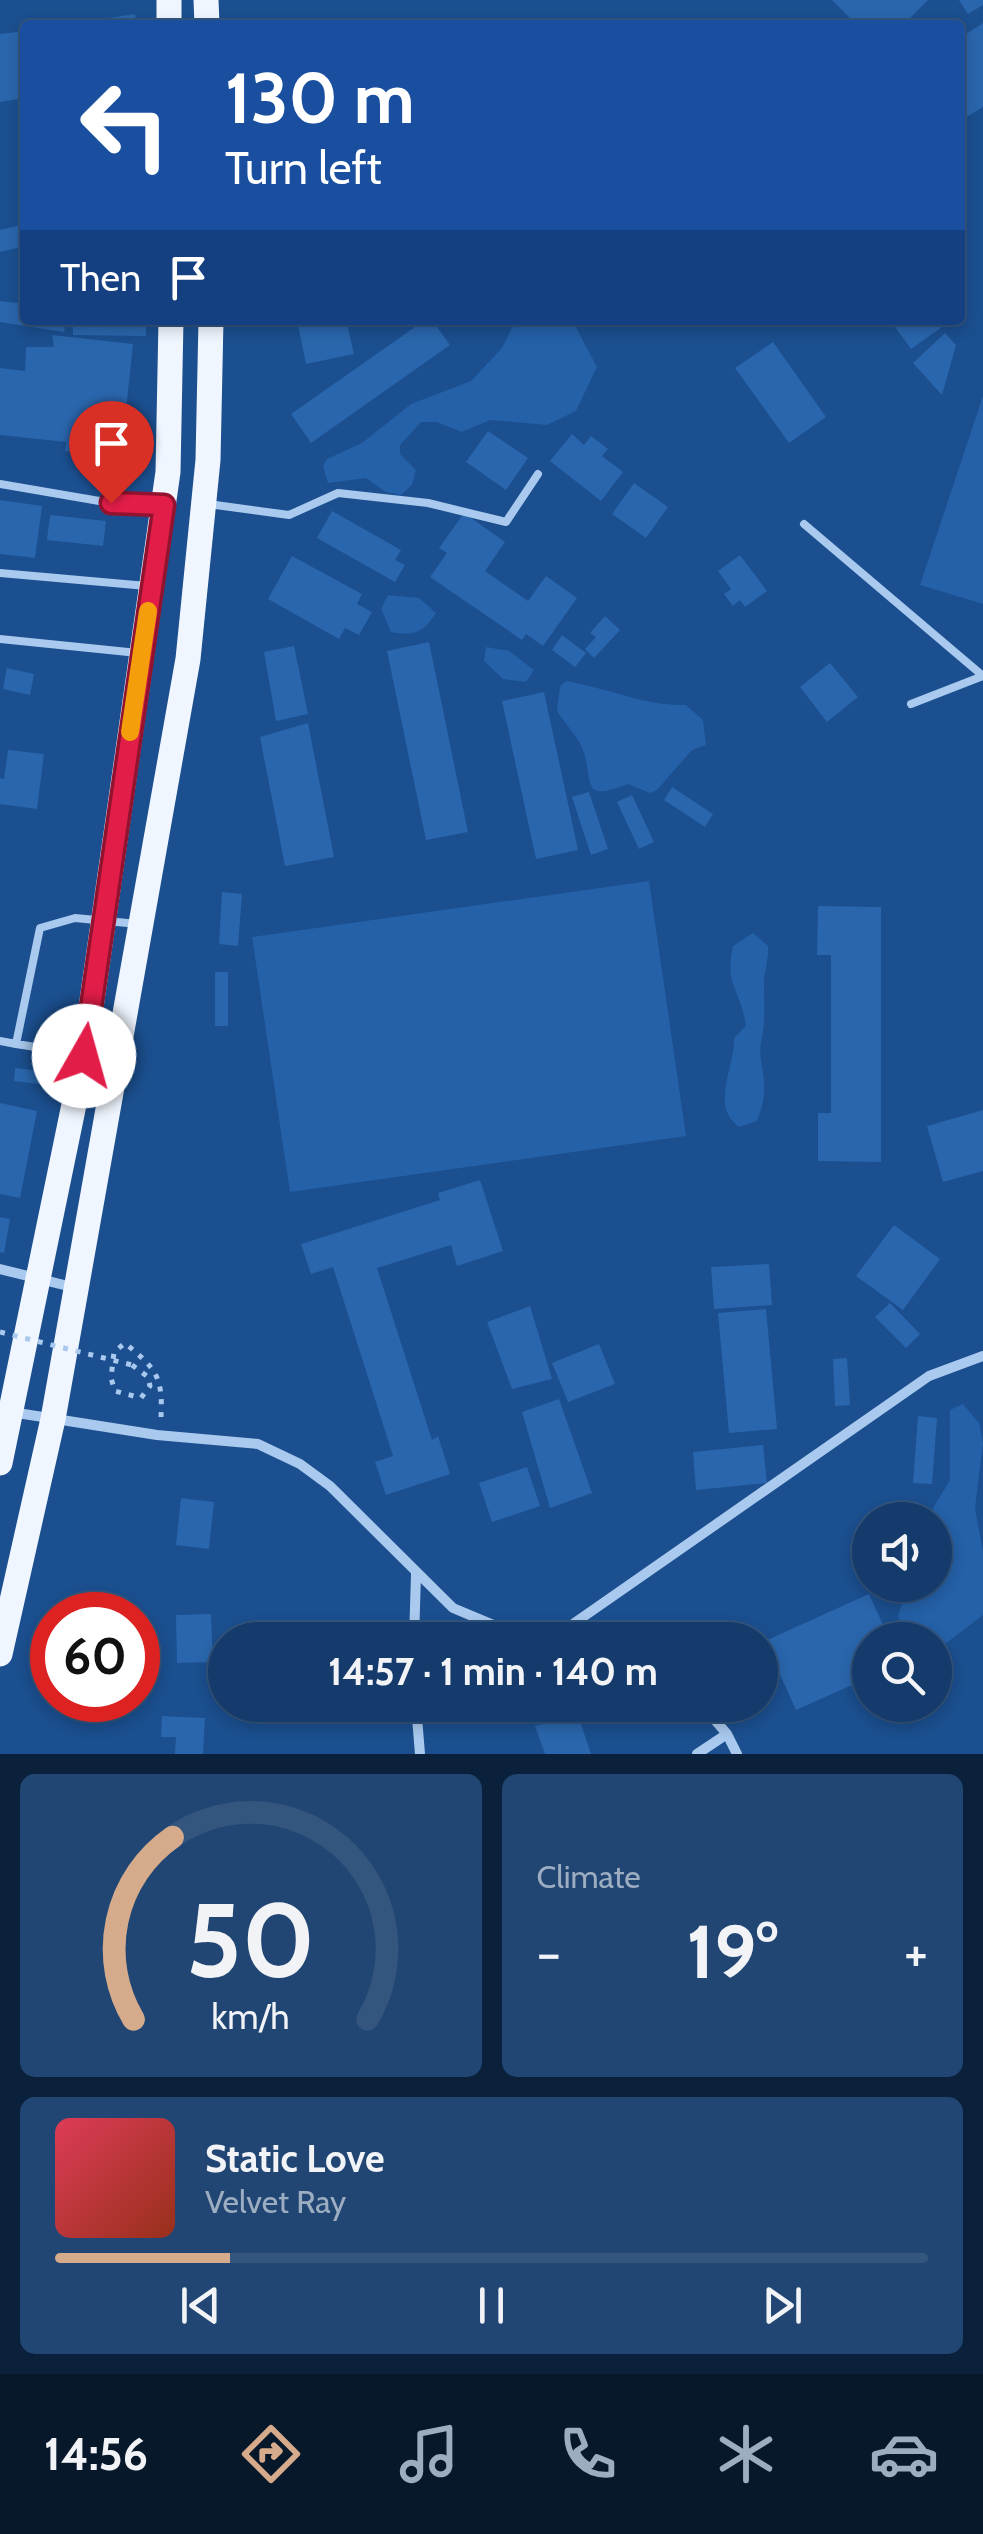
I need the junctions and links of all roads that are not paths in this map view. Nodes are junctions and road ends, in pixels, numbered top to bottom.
1 (171, 325) edge
2 (211, 325) edge
3 (538, 474) dead end
4 (0, 484) edge
5 (203, 503) junction
6 (164, 505) junction
7 (804, 524) dead end
8 (0, 572) edge
9 (152, 586) junction
10 (0, 638) edge
11 (142, 654) junction
12 (911, 704) dead end
13 (101, 922) junction
14 (142, 925) junction
15 (0, 1040) edge
16 (16, 1044) junction
17 (84, 1056) junction
18 (120, 1060) junction
19 (0, 1269) edge
20 (36, 1276) junction
21 (76, 1288) junction
22 (983, 1356) edge
23 (977, 1365) edge
24 (9, 1412) junction
25 (53, 1419) junction
26 (0, 1463) edge
27 (416, 1574) junction
28 (415, 1622) edge
29 (486, 1622) edge
30 (576, 1622) edge
31 (0, 1654) edge
32 (417, 1722) edge
33 (716, 1722) edge
34 (726, 1734) junction
35 (420, 1754) edge
36 (696, 1754) edge
37 (737, 1754) edge

1 - 6 main road
2 - 5 main road
3 - 5 lane
4 - 6 lane
5 - 14 main road
6 - 9 main road
7 - 12 lane
8 - 9 lane
9 - 11 main road
10 - 11 lane
11 - 13 main road
13 - 14 lane
13 - 16 lane
13 - 17 main road
14 - 18 main road
15 - 16 lane
16 - 17 lane
17 - 18 lane
17 - 20 main road
18 - 21 main road
19 - 20 street
20 - 21 street
20 - 24 main road
21 - 25 main road
22 - 23 street
23 - 30 street
24 - 25 street
24 - 26 main road
25 - 27 street
25 - 31 main road
27 - 28 street
27 - 29 street
32 - 35 street
33 - 34 street
34 - 36 street
34 - 37 street

